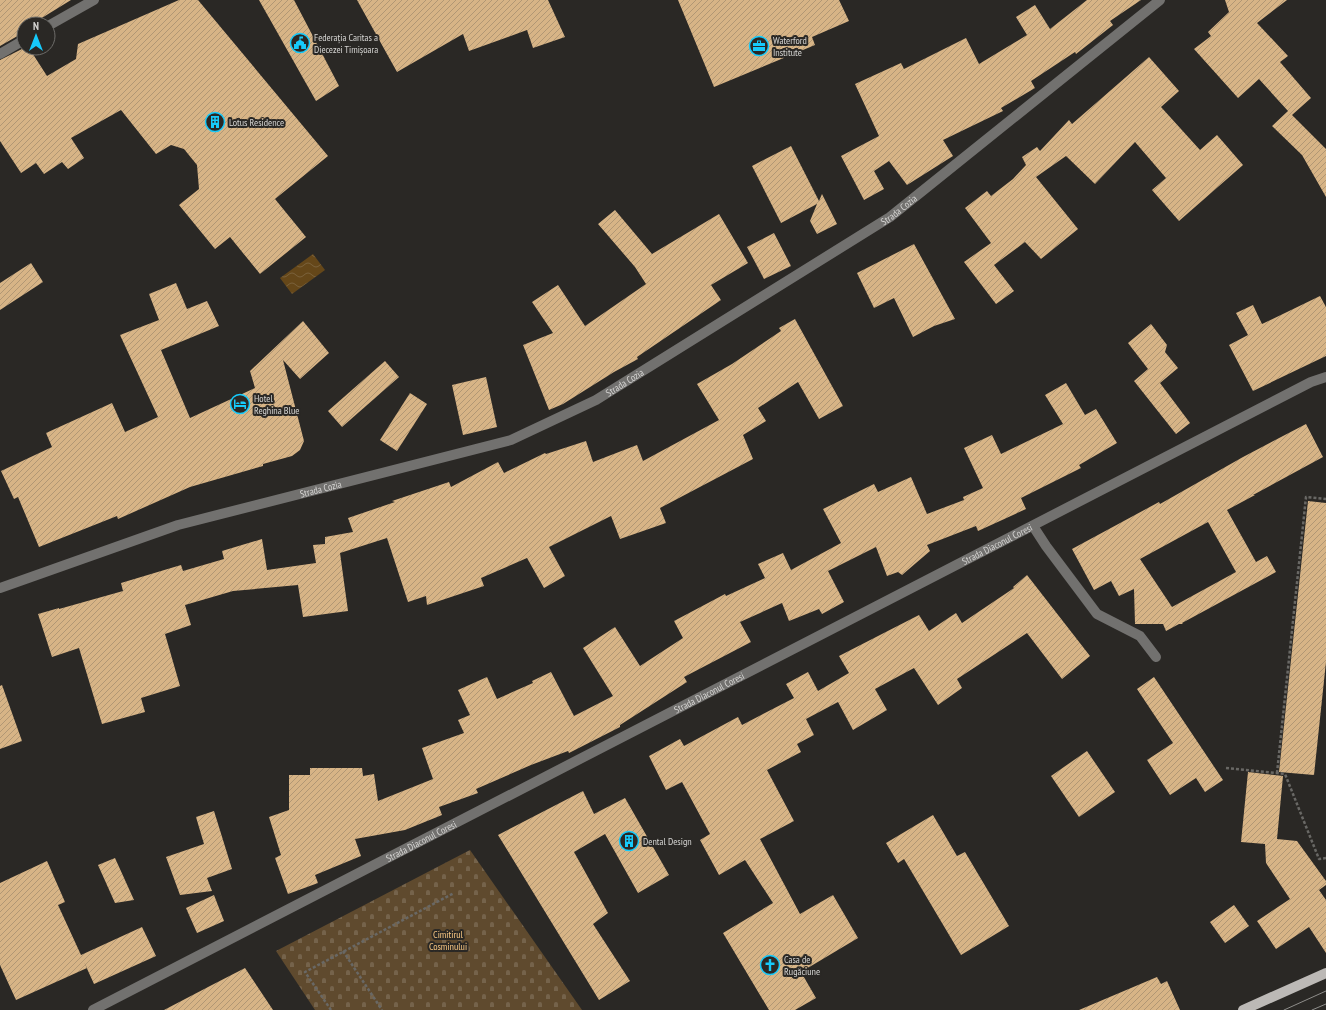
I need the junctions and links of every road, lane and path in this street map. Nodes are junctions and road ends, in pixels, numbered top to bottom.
1 (94, 0) edge
2 (1160, 0) edge
3 (56, 21) edge
4 (16, 45) edge
5 (0, 54) edge
6 (1326, 377) edge
7 (1326, 499) edge
8 (1033, 526) junction
9 (0, 588) edge
10 (1156, 657) dead end
11 (1226, 768) dead end
12 (1277, 773) junction
13 (1326, 858) edge
14 (454, 893) dead end
15 (343, 951) junction
16 (1326, 973) edge
17 (93, 1010) edge
18 (331, 1010) edge
19 (382, 1010) edge
20 (1243, 1010) edge

1 - 3 street
2 - 9 street, Strada Cozia
4 - 5 street
6 - 8 street, Strada Diaconul Coresi
7 - 12 path
8 - 10 street
8 - 17 street, Strada Diaconul Coresi
11 - 12 path
12 - 13 path
14 - 15 path
15 - 18 path
15 - 19 path
16 - 20 main road

